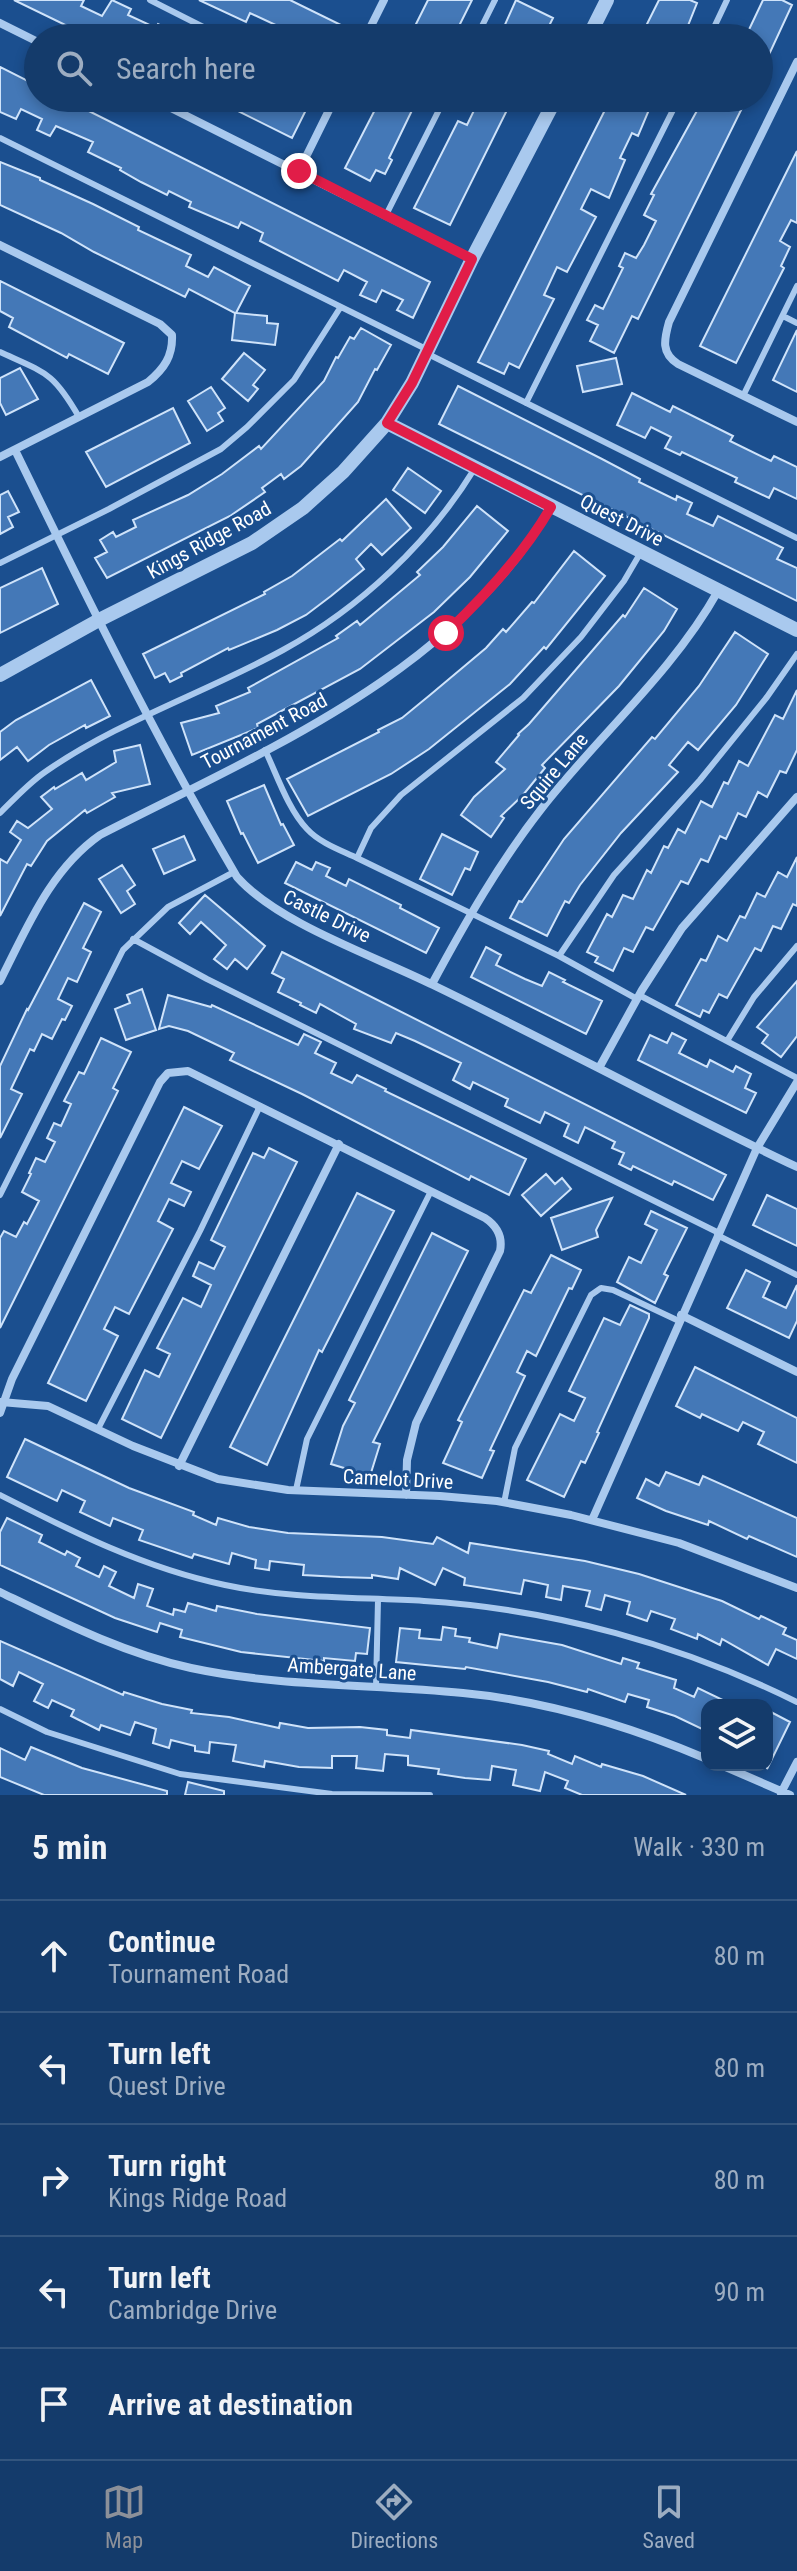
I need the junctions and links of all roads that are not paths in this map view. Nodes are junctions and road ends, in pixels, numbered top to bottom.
1 (150, 0) edge
2 (495, 0) edge
3 (727, 0) edge
4 (381, 1) edge
5 (605, 1) edge
6 (0, 23) edge
7 (197, 24) edge
8 (371, 24) edge
9 (483, 24) edge
10 (594, 24) edge
11 (716, 24) edge
12 (24, 35) edge
13 (797, 62) edge
14 (773, 111) edge
15 (179, 112) edge
16 (328, 112) edge
17 (438, 112) edge
18 (549, 112) edge
19 (672, 112) edge
20 (772, 112) edge
21 (0, 138) edge
22 (299, 171) junction
23 (386, 215) junction
24 (0, 245) edge
25 (472, 259) junction
26 (797, 286) edge
27 (340, 308) junction
28 (783, 316) junction
29 (797, 323) edge
30 (0, 352) edge
31 (427, 352) junction
32 (743, 396) junction
33 (526, 403) junction
34 (79, 417) junction
35 (797, 422) edge
36 (387, 423) junction
37 (15, 450) junction
38 (0, 457) edge
39 (475, 468) junction
40 (551, 507) junction
41 (56, 534) junction
42 (797, 538) edge
43 (641, 552) junction
44 (0, 563) edge
45 (718, 591) junction
46 (99, 620) junction
47 (797, 630) edge
48 (797, 654) edge
49 (0, 675) edge
50 (149, 715) junction
51 (265, 750) junction
52 (187, 789) junction
53 (797, 797) edge
54 (0, 813) edge
55 (357, 858) junction
56 (234, 872) junction
57 (472, 912) junction
58 (133, 939) junction
59 (797, 946) edge
60 (559, 956) junction
61 (0, 981) edge
62 (432, 984) junction
63 (638, 997) junction
64 (727, 1041) junction
65 (599, 1068) junction
66 (797, 1080) edge
67 (260, 1106) junction
68 (339, 1144) junction
69 (757, 1148) junction
70 (797, 1167) edge
71 (431, 1191) junction
72 (0, 1195) edge
73 (718, 1234) junction
74 (797, 1275) edge
75 (680, 1318) junction
76 (797, 1372) edge
77 (2, 1402) edge
78 (0, 1413) edge
79 (98, 1429) junction
80 (179, 1466) junction
81 (296, 1490) junction
82 (0, 1495) edge
83 (406, 1495) junction
84 (504, 1503) junction
85 (592, 1520) junction
86 (797, 1588) edge
87 (0, 1592) edge
88 (378, 1600) junction
89 (376, 1687) junction
90 (797, 1702) edge
91 (0, 1709) edge
92 (701, 1757) edge
93 (797, 1762) edge
94 (734, 1771) edge
95 (332, 1794) edge
96 (784, 1794) edge
97 (430, 1795) edge

1 - 7 lane
2 - 9 lane
3 - 11 lane
4 - 8 street
5 - 10 street
6 - 12 street
13 - 14 street
15 - 22 street
16 - 22 street
17 - 23 lane
18 - 25 street, Kings Ridge Road
19 - 33 lane
20 - 32 street
21 - 27 lane
22 - 23 street
23 - 25 street
24 - 34 street
25 - 31 street, Kings Ridge Road
26 - 28 lane
27 - 31 lane
27 - 41 lane
28 - 29 lane
28 - 32 lane
30 - 34 lane
31 - 33 lane
31 - 36 street, Kings Ridge Road
32 - 35 street
33 - 42 lane
34 - 37 street
36 - 39 street, Quest Drive
36 - 46 street, Kings Ridge Road
37 - 38 street
37 - 41 street, Castle Drive
39 - 40 street, Quest Drive
39 - 50 lane
40 - 43 street, Quest Drive
40 - 51 street, Tournament Road
41 - 44 lane
41 - 46 street, Castle Drive
43 - 45 street, Quest Drive
43 - 55 lane
45 - 47 street, Quest Drive
45 - 57 street, Squire Lane
46 - 49 street, Kings Ridge Road
46 - 50 street, Castle Drive
48 - 60 lane
50 - 52 street, Castle Drive
50 - 54 lane
51 - 52 street, Tournament Road
51 - 55 lane
52 - 56 street, Castle Drive
52 - 61 street, Tournament Road
53 - 63 street
55 - 57 lane
56 - 58 lane
56 - 62 street, Castle Drive
57 - 60 lane
57 - 62 street, Squire Lane
58 - 72 lane
58 - 73 lane
59 - 64 lane
60 - 63 lane
62 - 65 street, Castle Drive
63 - 64 lane
63 - 65 street
64 - 66 lane
65 - 69 street, Castle Drive
66 - 69 street
67 - 68 street
67 - 77 street
67 - 79 lane
68 - 71 street
68 - 80 street
69 - 70 street, Castle Drive
69 - 73 street
71 - 81 lane
71 - 83 street
73 - 74 lane
73 - 75 street
75 - 76 street
75 - 84 lane
75 - 85 street
77 - 78 street
77 - 79 street, Camelot Drive
79 - 80 street, Camelot Drive
80 - 81 street, Camelot Drive
81 - 83 street, Camelot Drive
82 - 88 lane
83 - 84 street, Camelot Drive
84 - 85 street, Camelot Drive
85 - 86 street, Camelot Drive
87 - 89 street, Ambergate Lane
88 - 89 lane
88 - 90 lane
89 - 92 street, Ambergate Lane
91 - 95 lane
93 - 96 street
94 - 96 street
95 - 97 lane

